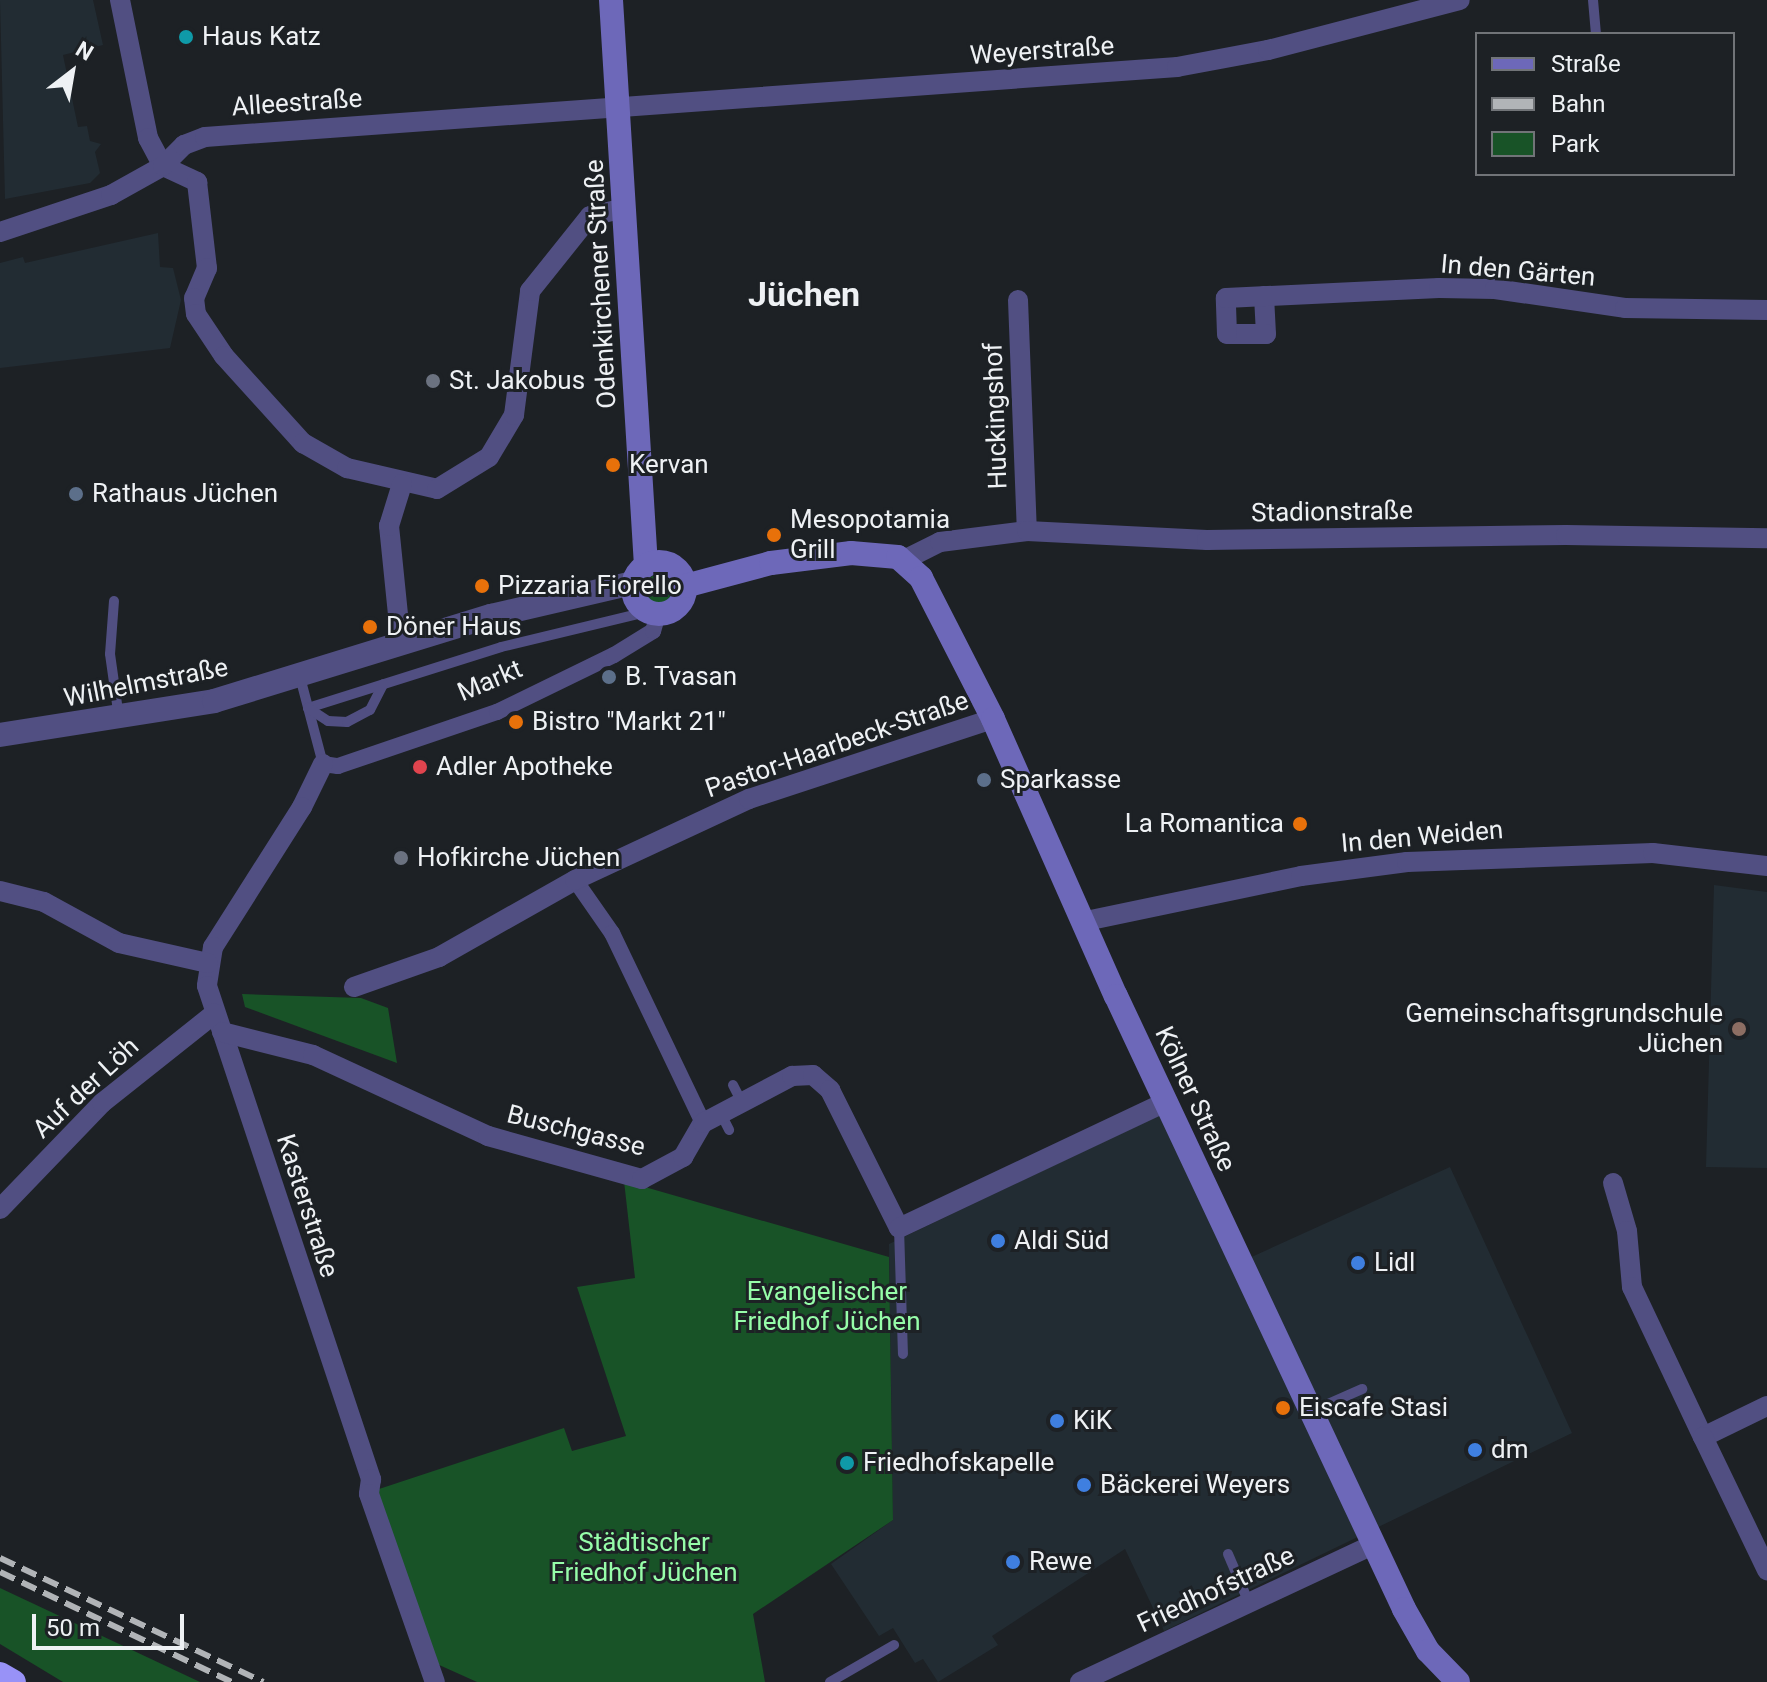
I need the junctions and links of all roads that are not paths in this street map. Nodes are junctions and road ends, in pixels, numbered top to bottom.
1 (120, 0) edge
2 (611, 0) edge
3 (1460, 0) edge
4 (1593, 0) edge
5 (1596, 32) edge
6 (621, 108) junction
7 (163, 166) junction
8 (625, 208) junction
9 (0, 232) edge
10 (1264, 296) dead end
11 (1018, 300) dead end
12 (1767, 310) edge
13 (402, 484) junction
14 (1027, 531) junction
15 (1767, 538) edge
16 (904, 560) junction
17 (639, 574) junction
18 (685, 586) junction
19 (114, 601) dead end
20 (653, 613) junction
21 (401, 644) junction
22 (300, 677) junction
23 (383, 684) junction
24 (308, 708) junction
25 (993, 719) junction
26 (119, 720) junction
27 (0, 735) edge
28 (323, 764) junction
29 (1767, 866) edge
30 (575, 880) junction
31 (0, 891) edge
32 (1086, 921) junction
33 (208, 963) junction
34 (354, 987) dead end
35 (218, 1023) junction
36 (1166, 1102) junction
37 (718, 1122) junction
38 (1613, 1183) dead end
39 (0, 1209) edge
40 (899, 1228) junction
41 (903, 1354) dead end
42 (1362, 1389) dead end
43 (1767, 1406) edge
44 (1312, 1411) junction
45 (1703, 1437) junction
46 (1374, 1544) junction
47 (1228, 1554) dead end
48 (1767, 1570) edge
49 (1249, 1603) junction
50 (894, 1645) dead end
51 (0, 1674) edge
52 (14, 1682) edge
53 (435, 1682) edge
54 (830, 1682) edge
55 (1080, 1682) edge
56 (1458, 1682) edge

1 - 7 street
2 - 6 main road, Odenkirchener Straße
3 - 6 street, Weyerstraße
4 - 5 lane
6 - 7 street, Alleestraße
6 - 8 main road, Odenkirchener Straße
7 - 9 street, Alleestraße
7 - 13 street
8 - 13 street
8 - 17 main road, Odenkirchener Straße
10 - 12 street, In den Gärten
11 - 14 street, Huckingshof
13 - 21 street
14 - 15 street, Stadionstraße
14 - 16 street, Stadionstraße
16 - 18 main road
16 - 25 main road, Kölner Straße
17 - 18 main road
17 - 20 main road
17 - 21 street
18 - 20 main road, Markt
19 - 26 lane
20 - 23 lane
20 - 28 street, Markt
21 - 22 street
22 - 24 lane
22 - 26 street, Wilhelmstraße
23 - 24 lane
23 - 24 lane
24 - 28 lane
25 - 30 street, Pastor-Haarbeck-Straße
25 - 32 main road, Kölner Straße
26 - 27 street, Wilhelmstraße
28 - 33 street
29 - 32 street, In den Weiden
30 - 34 street, Pastor-Haarbeck-Straße
30 - 37 street
31 - 33 street
32 - 36 main road, Kölner Straße
33 - 35 street, Kasterstraße
35 - 37 street, Buschgasse
35 - 39 street, Auf der Löh
35 - 53 street, Kasterstraße
36 - 40 street
36 - 44 main road, Kölner Straße
37 - 40 street
38 - 45 street
40 - 41 lane
42 - 44 lane
43 - 45 street
44 - 46 main road, Kölner Straße
45 - 48 street
46 - 49 street, Friedhofstraße
46 - 56 main road, Kölner Straße
47 - 49 lane
49 - 55 street, Friedhofstraße
50 - 54 lane
51 - 52 highway

